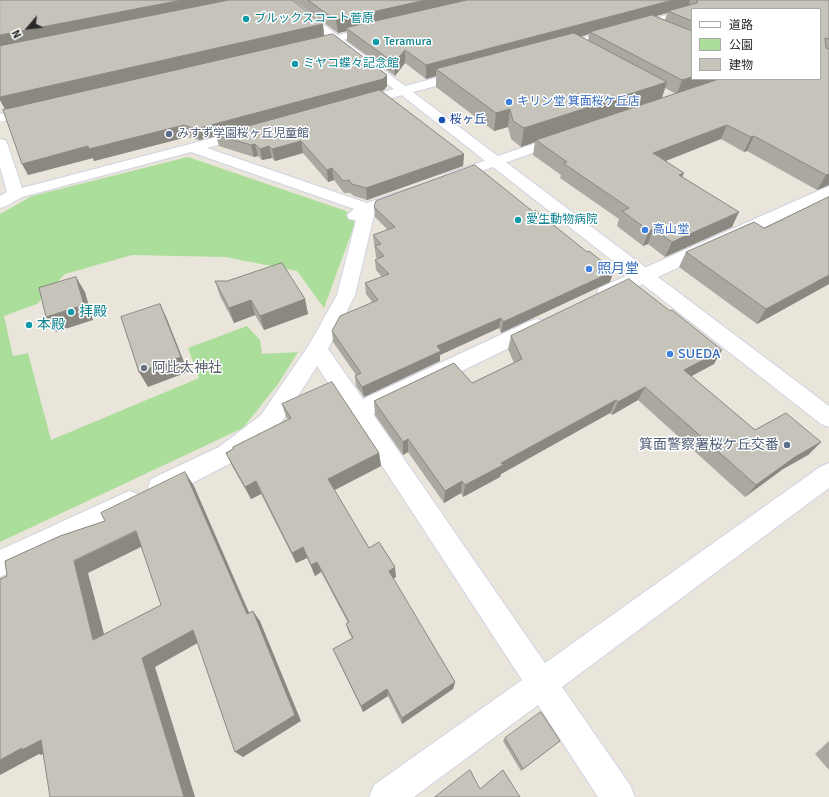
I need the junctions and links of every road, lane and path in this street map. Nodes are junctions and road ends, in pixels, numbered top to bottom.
1 (286, 0) edge
2 (690, 7) edge
3 (650, 23) junction
4 (385, 27) edge
5 (664, 29) edge
6 (336, 39) junction
7 (573, 44) junction
8 (300, 47) edge
9 (544, 52) edge
10 (587, 52) edge
11 (479, 70) edge
12 (404, 91) junction
13 (46, 107) edge
14 (345, 107) edge
15 (0, 118) edge
16 (262, 130) edge
17 (581, 132) edge
18 (0, 144) edge
19 (193, 148) junction
20 (495, 161) junction
21 (829, 191) edge
22 (16, 194) junction
23 (0, 203) edge
24 (360, 212) junction
25 (643, 275) junction
26 (590, 301) edge
27 (553, 319) edge
28 (316, 350) junction
29 (359, 411) junction
30 (829, 418) edge
31 (829, 474) edge
32 (0, 564) edge
33 (542, 684) junction
34 (386, 797) edge
35 (618, 797) edge

1 - 6 street
2 - 3 street
3 - 5 street
3 - 7 street
4 - 6 street
6 - 8 street
6 - 12 street
7 - 9 street
7 - 10 street
11 - 12 street
12 - 14 street
12 - 20 street
13 - 15 street
16 - 19 street
17 - 20 street
18 - 22 street
19 - 22 street
19 - 24 street
20 - 24 street
20 - 25 street
21 - 25 street
22 - 23 street
24 - 28 street
25 - 26 street
25 - 30 street
27 - 29 street
28 - 29 street
28 - 32 street
29 - 33 street
31 - 33 street
33 - 34 street
33 - 35 street

